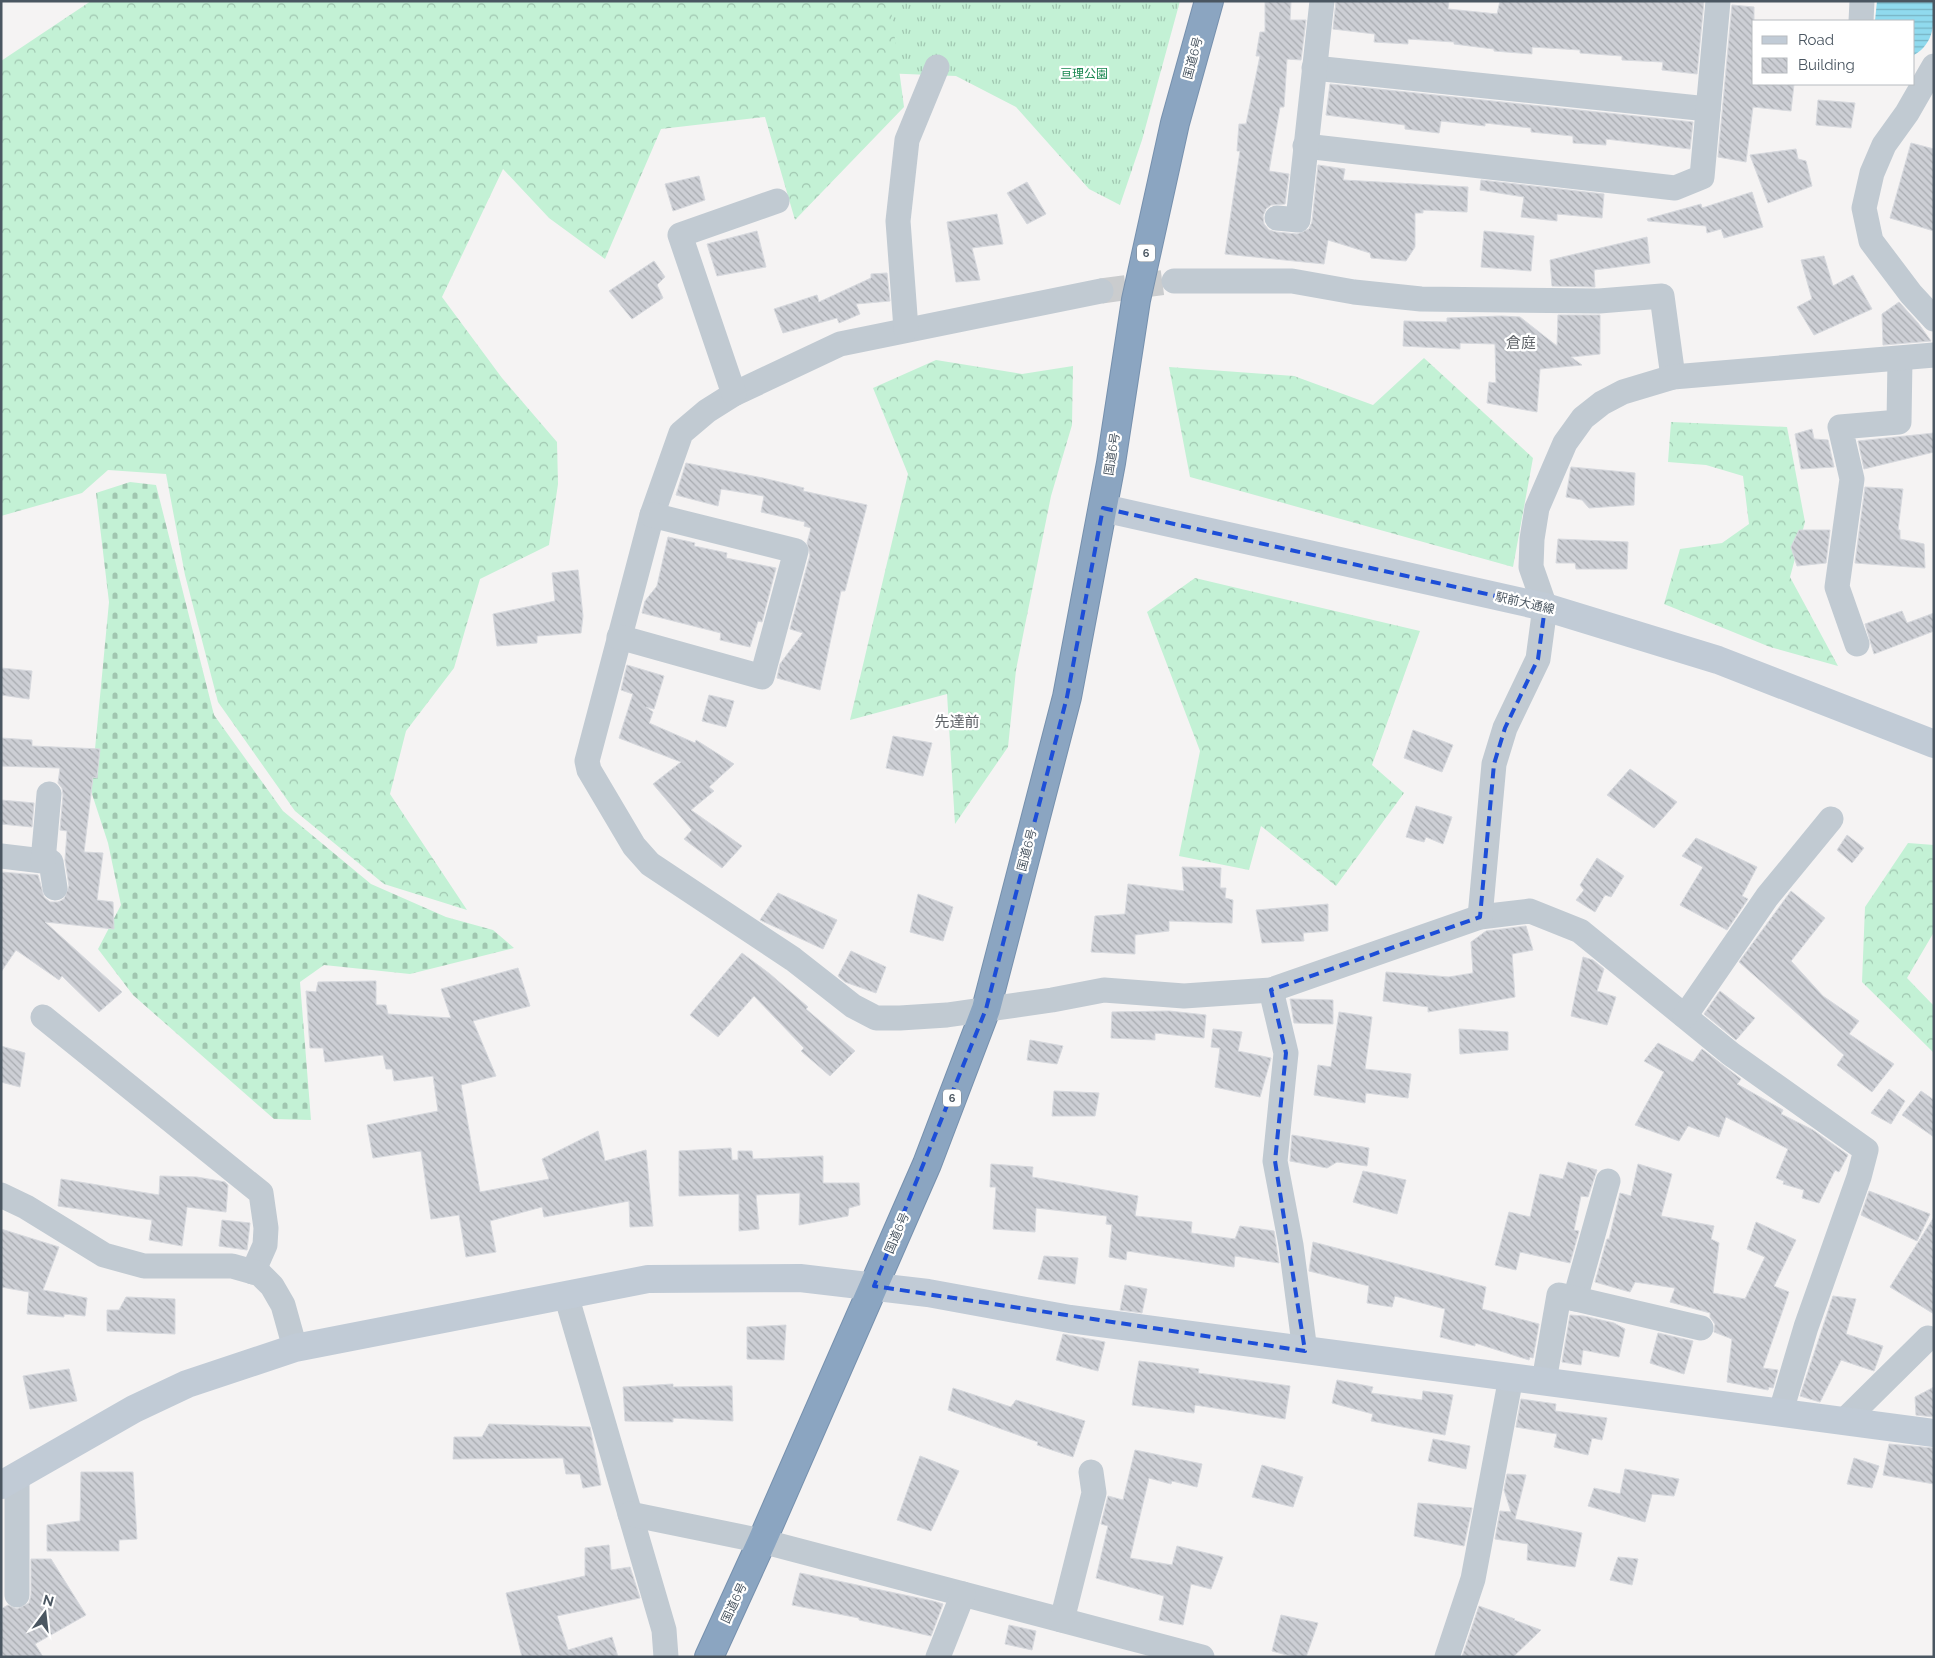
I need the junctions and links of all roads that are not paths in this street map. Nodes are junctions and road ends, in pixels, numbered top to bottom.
1 (1208, 1) edge
2 (1322, 1) edge
3 (1718, 1) edge
4 (1862, 1) edge
5 (1861, 20) edge
6 (936, 67) dead end
7 (1314, 68) junction
8 (1924, 76) edge
9 (1708, 109) junction
10 (1304, 146) junction
11 (777, 201) dead end
12 (1277, 218) dead end
13 (1174, 281) tunnel mouth
14 (1101, 291) tunnel mouth
15 (1934, 320) edge
16 (906, 329) junction
17 (1934, 355) edge
18 (1900, 359) junction
19 (1673, 377) junction
20 (734, 394) junction
21 (1103, 508) junction
22 (652, 515) junction
23 (1545, 607) junction
24 (619, 637) junction
25 (1857, 644) dead end
26 (1934, 744) edge
27 (49, 794) dead end
28 (1831, 819) dead end
29 (1, 856) edge
30 (43, 861) junction
31 (56, 888) dead end
32 (1480, 917) junction
33 (1270, 990) junction
34 (986, 1009) junction
35 (1685, 1016) junction
36 (43, 1017) dead end
37 (1608, 1181) dead end
38 (1, 1195) edge
39 (253, 1272) junction
40 (874, 1286) junction
41 (566, 1294) junction
42 (1575, 1298) junction
43 (1701, 1328) dead end
44 (1928, 1338) dead end
45 (295, 1348) junction
46 (1305, 1351) junction
47 (1511, 1377) junction
48 (1544, 1381) junction
49 (1781, 1411) junction
50 (1845, 1420) junction
51 (1934, 1433) edge
52 (1091, 1472) dead end
53 (9, 1481) edge
54 (630, 1514) junction
55 (762, 1541) junction
56 (962, 1594) junction
57 (17, 1595) dead end
58 (1062, 1620) junction
59 (666, 1657) edge
60 (709, 1657) edge
61 (938, 1657) edge
62 (1202, 1657) edge
63 (1447, 1657) edge

1 - 21 highway, 国道6号 / 6
2 - 7 street
3 - 9 street
4 - 5 street
6 - 16 street
7 - 9 street
7 - 10 street
8 - 15 street
9 - 10 street
10 - 12 street
11 - 20 street
13 - 19 street
14 - 16 street
16 - 20 street
17 - 18 street
18 - 19 street
18 - 25 street
19 - 23 street
20 - 22 street
21 - 23 street, 駅前大通線
21 - 34 highway, 国道6号 / 6
22 - 24 street
22 - 24 street
23 - 26 street, 駅前大通線
23 - 32 street
24 - 34 street
27 - 30 street
28 - 35 street
29 - 30 street
30 - 31 street
32 - 33 street
32 - 35 street
33 - 34 street
33 - 46 street
34 - 40 highway, 国道6号 / 6
35 - 49 street
36 - 39 street
37 - 42 street
38 - 39 street
39 - 45 street
40 - 41 street
40 - 46 street
40 - 55 highway, 国道6号 / 6
41 - 45 street
41 - 54 street
42 - 43 street
42 - 48 street
44 - 50 street
45 - 53 street
46 - 47 street
47 - 48 street
47 - 63 street
48 - 49 street
49 - 50 street
50 - 51 street
52 - 58 street
53 - 57 street
54 - 55 street
54 - 59 street
55 - 56 street
55 - 60 highway, 国道6号 / 6
56 - 58 street
56 - 61 street
58 - 62 street

